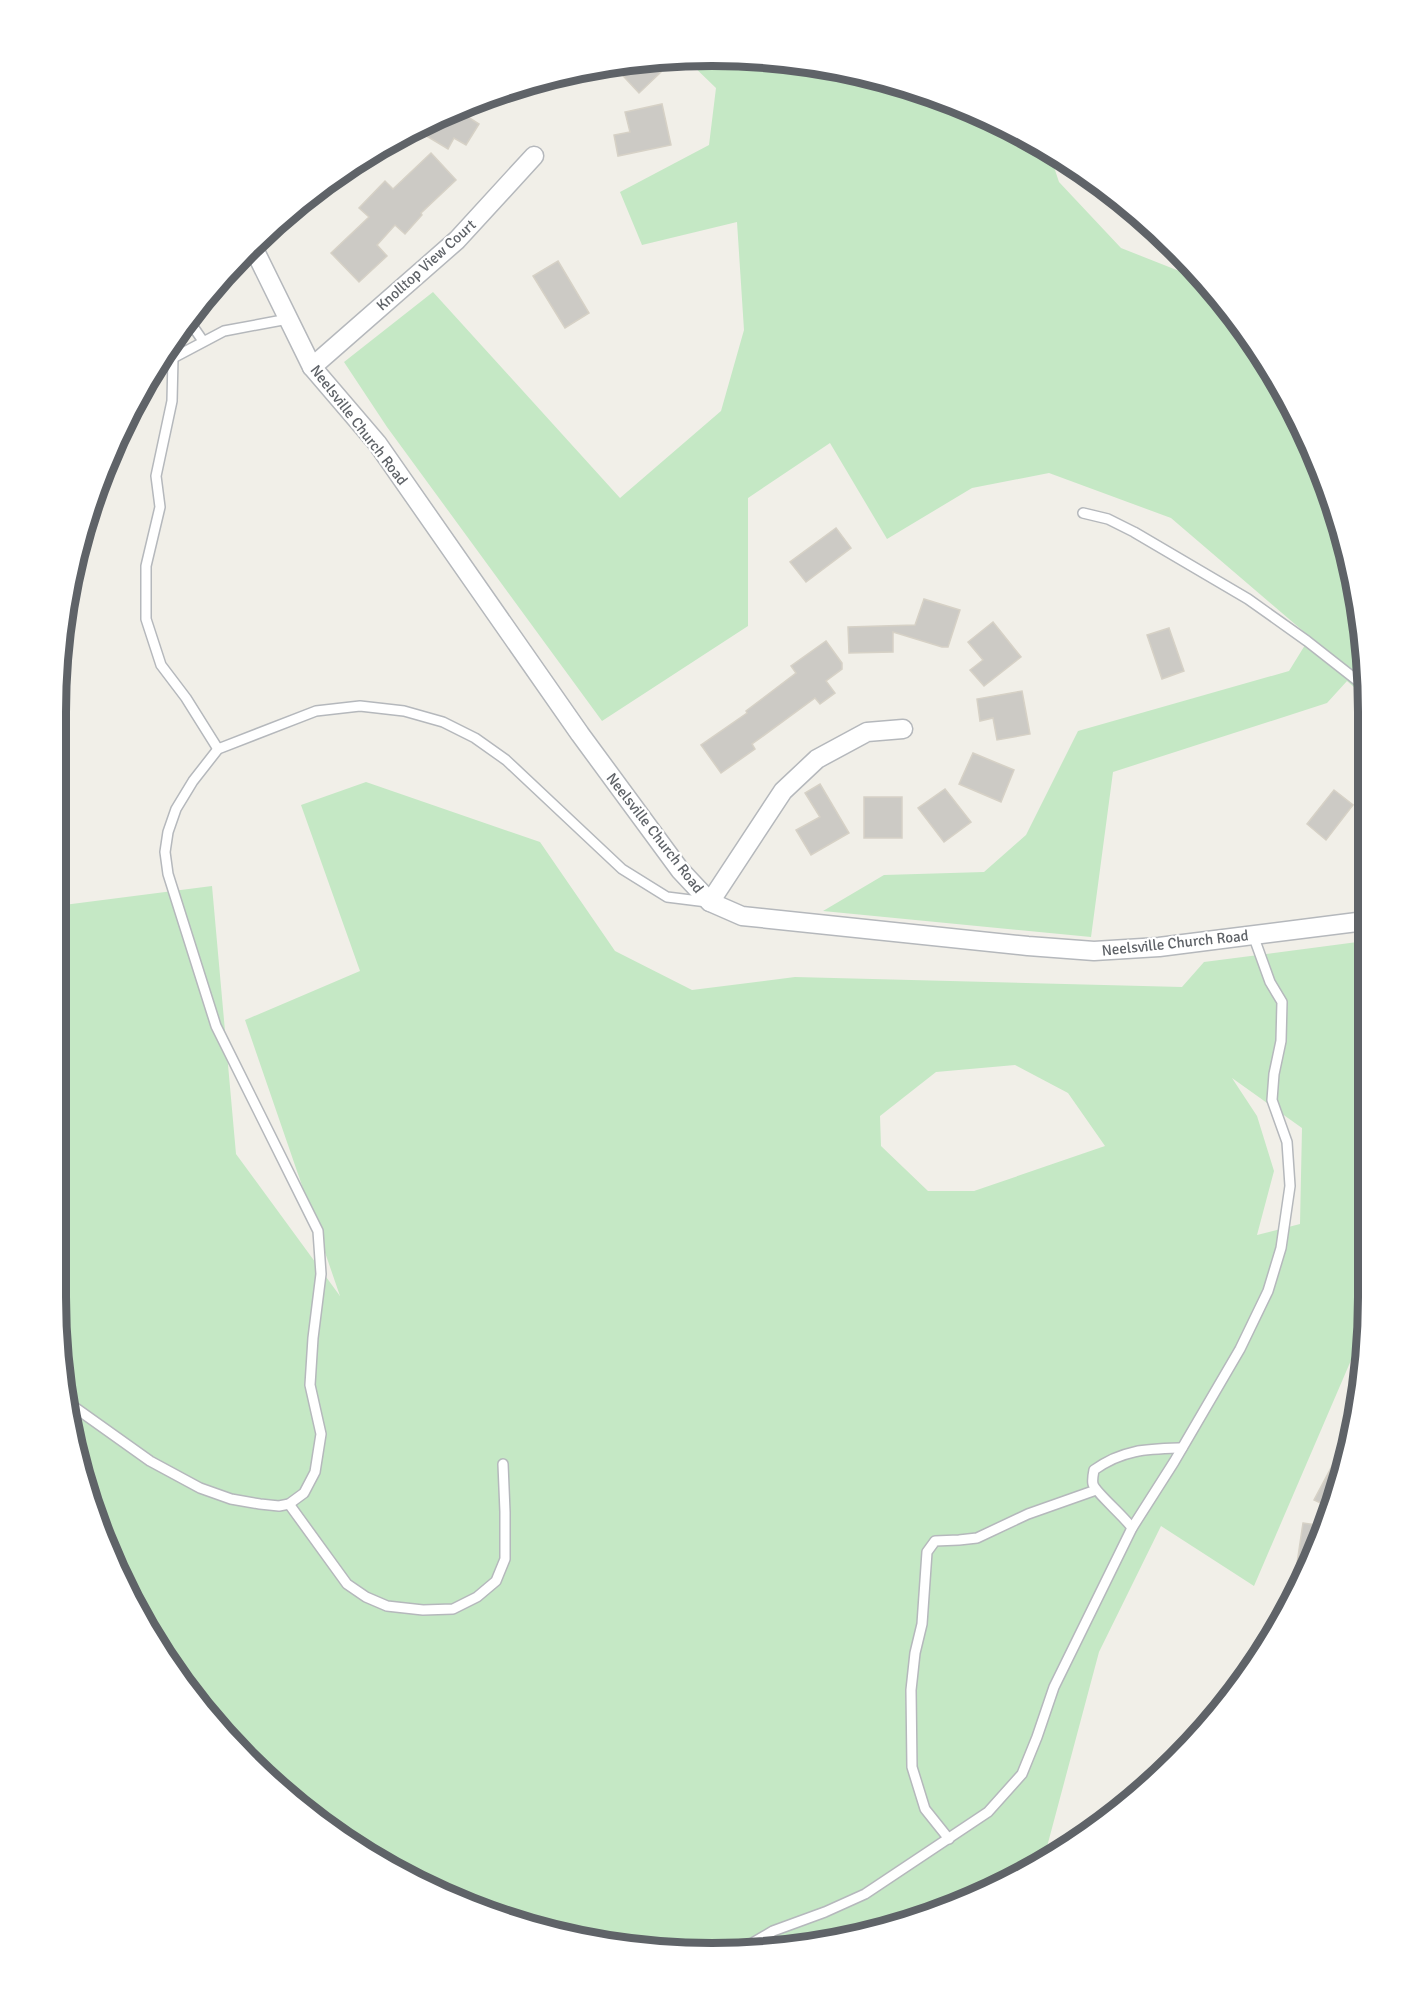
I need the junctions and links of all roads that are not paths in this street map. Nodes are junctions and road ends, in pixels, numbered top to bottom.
1 (534, 156) dead end
2 (256, 254) edge
3 (288, 319) junction
4 (193, 327) edge
5 (203, 341) junction
6 (173, 358) joint
7 (312, 367) junction
8 (1083, 513) dead end
9 (1357, 681) edge
10 (903, 729) dead end
11 (218, 749) junction
12 (710, 902) junction
13 (1358, 922) edge
14 (1252, 935) junction
15 (76, 1408) edge
16 (1182, 1448) junction
17 (502, 1464) dead end
18 (1095, 1490) junction
19 (289, 1504) junction
20 (1132, 1528) junction
21 (949, 1839) junction
22 (754, 1942) edge

1 - 7 street, Knolltop View Court
2 - 3 street, Neelsville Church Road
3 - 5 lane
3 - 7 street, Neelsville Church Road
4 - 5 lane
5 - 6 lane
6 - 11 lane
7 - 12 street, Neelsville Church Road
8 - 9 lane
10 - 12 street
11 - 12 lane
11 - 19 lane
12 - 14 street, Neelsville Church Road
13 - 14 street, Neelsville Church Road
14 - 16 lane
15 - 19 lane
16 - 18 lane
16 - 20 lane
17 - 19 lane
18 - 20 lane
18 - 21 lane
20 - 21 lane
21 - 22 lane

